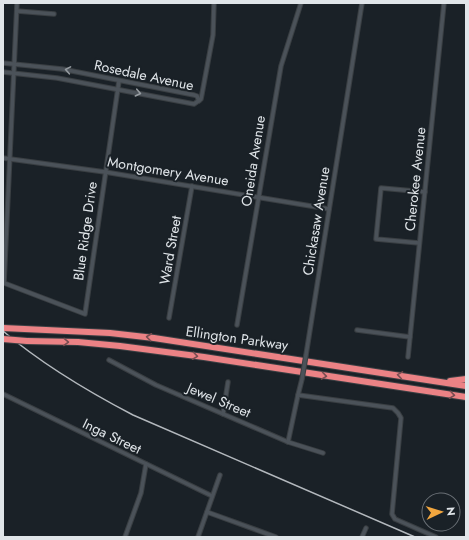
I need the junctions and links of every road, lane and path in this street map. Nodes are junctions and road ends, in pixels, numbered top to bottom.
1 (17, 3) edge
2 (214, 3) edge
3 (301, 3) edge
4 (362, 3) edge
5 (444, 3) edge
6 (16, 12) junction
7 (54, 14) dead end
8 (3, 63) edge
9 (15, 64) junction
10 (3, 72) edge
11 (14, 74) junction
12 (119, 80) junction
13 (118, 89) junction
14 (199, 101) junction
15 (3, 158) edge
16 (9, 159) junction
17 (105, 172) junction
18 (192, 186) junction
19 (425, 192) junction
20 (258, 197) junction
21 (329, 209) junction
22 (5, 228) edge
23 (419, 243) junction
24 (169, 318) dead end
25 (3, 324) edge
26 (237, 326) dead end
27 (12, 327) junction
28 (3, 328) edge
29 (357, 330) dead end
30 (410, 337) junction
31 (3, 339) edge
32 (408, 357) dead end
33 (109, 360) dead end
34 (466, 379) edge
35 (228, 382) dead end
36 (441, 382) junction
37 (466, 386) edge
38 (3, 394) edge
39 (298, 395) junction
40 (466, 397) edge
41 (223, 414) junction
42 (288, 442) junction
43 (322, 453) dead end
44 (146, 464) junction
45 (220, 475) dead end
46 (212, 496) junction
47 (207, 512) junction
48 (366, 528) dead end
49 (126, 537) edge
50 (198, 537) edge
51 (276, 537) edge
52 (362, 537) edge
53 (436, 537) edge

1 - 6 street
2 - 14 street
3 - 20 street, Oneida Avenue
4 - 21 street, Chickasaw Avenue
5 - 19 street, Cherokee Avenue
6 - 7 street
6 - 9 street
8 - 9 street, Rosedale Avenue
9 - 11 street
12 -> 9 street, Rosedale Avenue
10 - 11 street, Rosedale Avenue
11 - 13 street, Rosedale Avenue
11 - 16 street
12 - 13 street, Blue Ridge Drive
12 - 14 street, Rosedale Avenue
13 -> 14 street, Rosedale Avenue
13 - 17 street, Blue Ridge Drive
15 - 16 street, Montgomery Avenue
16 - 17 street, Montgomery Avenue
16 - 22 street
17 - 18 street, Montgomery Avenue
17 - 22 street, Blue Ridge Drive
18 - 20 street, Montgomery Avenue
18 - 24 street, Ward Street
19 - 23 street, Cherokee Avenue
19 - 23 street
20 - 21 street, Montgomery Avenue
20 - 26 street, Oneida Avenue
21 - 39 street, Chickasaw Avenue, bridge
23 - 30 street, Cherokee Avenue
25 - 27 highway
27 - 28 highway
36 -> 27 highway, Ellington Parkway
29 - 30 street
30 - 32 street, Cherokee Avenue
31 -> 40 highway, Ellington Parkway, bridge
33 - 41 street, Jewel Street
34 - 36 highway
35 - 41 street
36 - 37 highway, Ellington Parkway
38 - 44 street, Inga Street
39 - 42 street, Chickasaw Avenue
39 - 53 street
41 - 42 street, Jewel Street
42 - 43 street, Jewel Street
44 - 46 street, Inga Street
44 - 49 street
45 - 46 street
46 - 47 street
47 - 50 street
47 - 51 street
48 - 52 street

